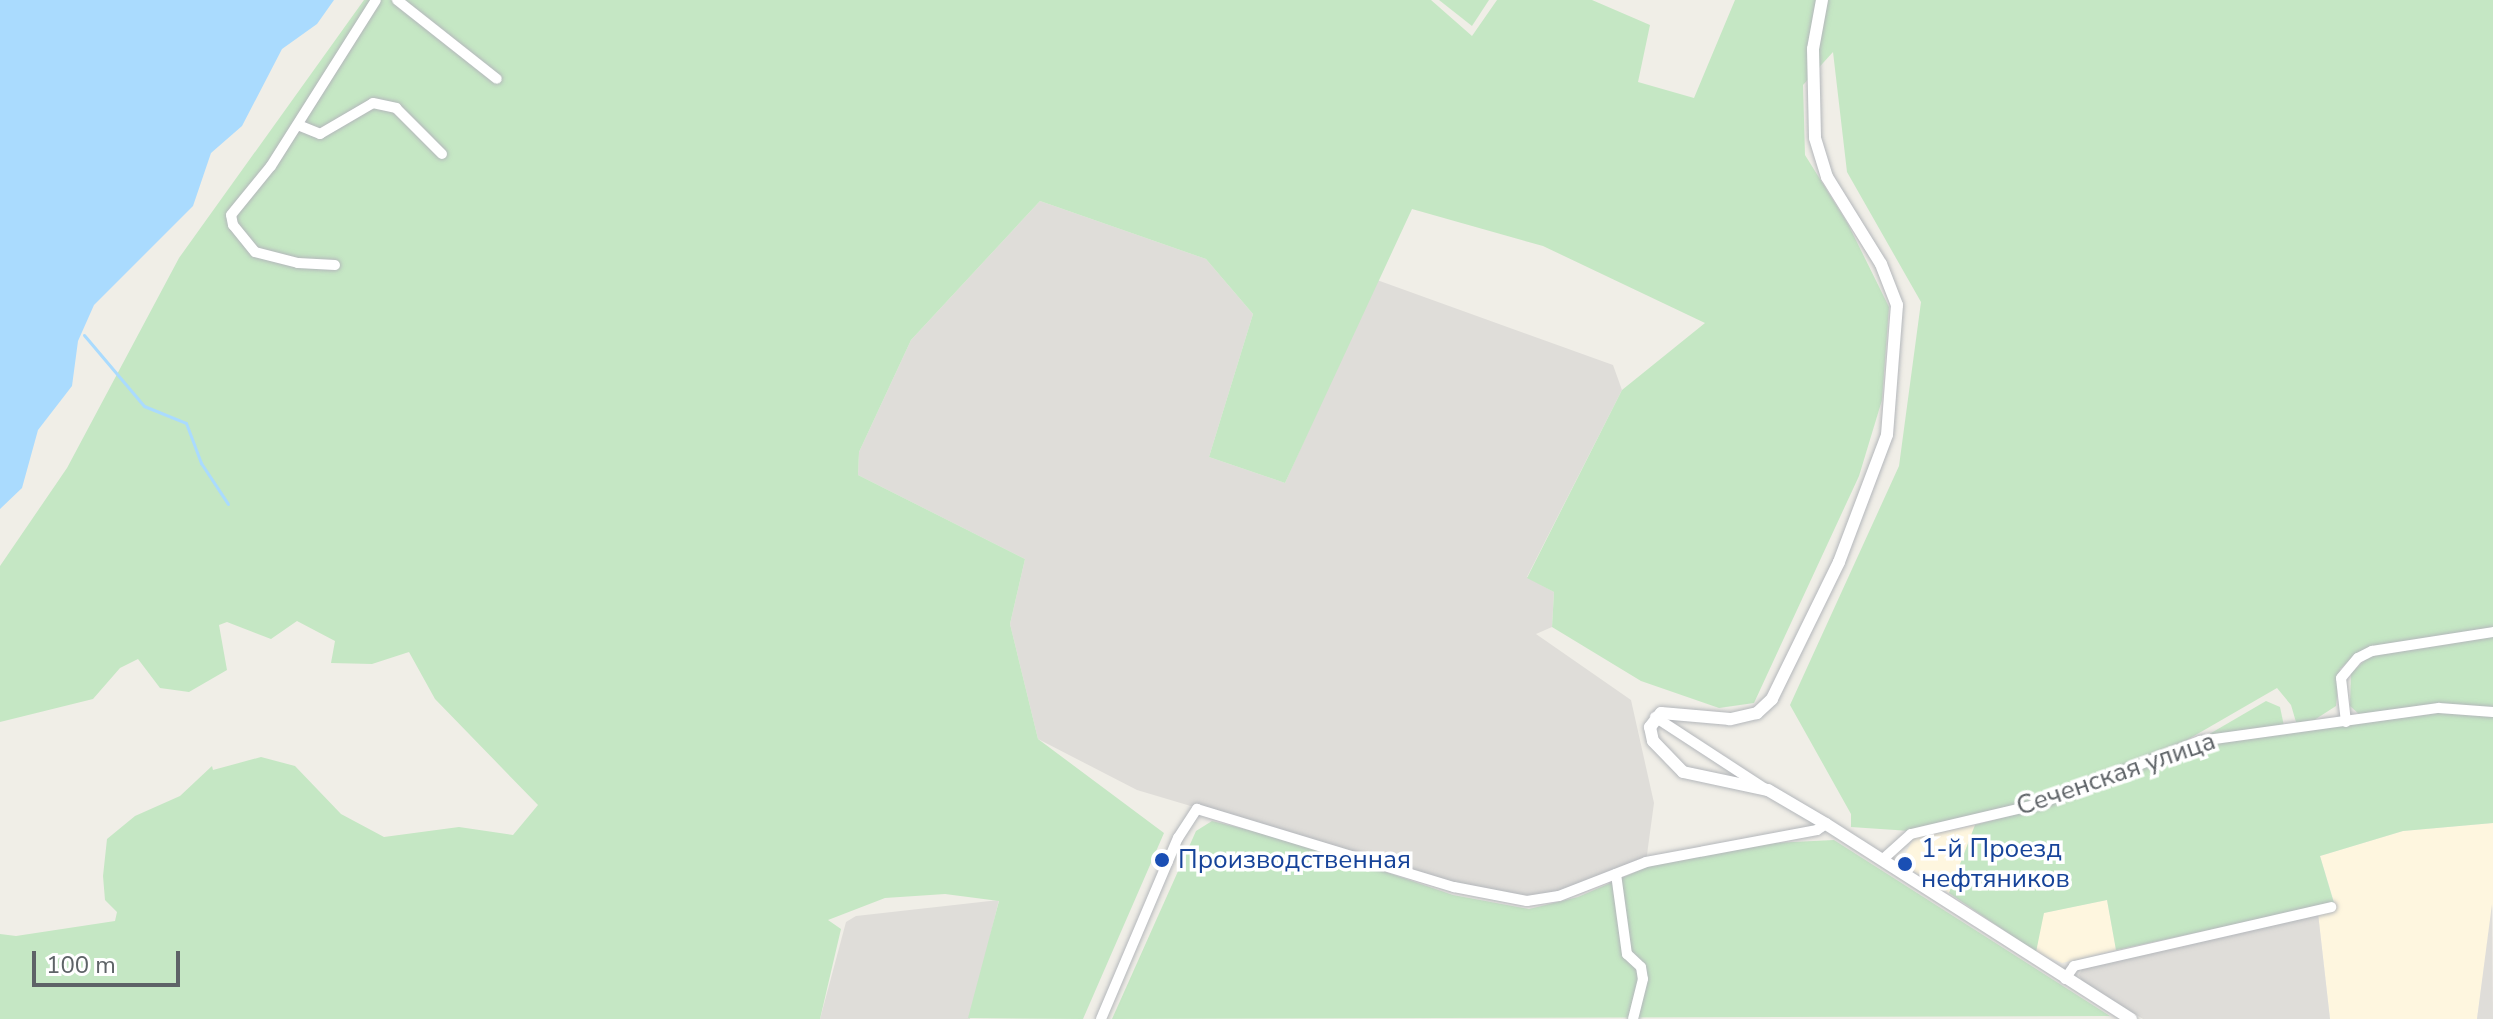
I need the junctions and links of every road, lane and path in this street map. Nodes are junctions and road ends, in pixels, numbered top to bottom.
1 (376, 0) edge
2 (397, 0) edge
3 (1822, 0) edge
4 (497, 79) dead end
5 (298, 125) junction
6 (442, 154) dead end
7 (335, 265) dead end
8 (2493, 632) edge
9 (2493, 712) edge
10 (1655, 717) junction
11 (2346, 722) junction
12 (1768, 790) junction
13 (1826, 824) junction
14 (1882, 860) junction
15 (1616, 874) junction
16 (2331, 907) dead end
17 (2065, 979) junction
18 (1101, 1019) edge
19 (1633, 1019) edge
20 (2131, 1019) edge

1 - 5 street
2 - 4 street
3 - 10 street
5 - 6 street
5 - 7 street
8 - 11 street
9 - 11 street, Сеченская улица
10 - 12 street
10 - 12 street
11 - 14 street, Сеченская улица
12 - 13 street
13 - 14 street
13 - 15 street
14 - 17 street
15 - 18 street
15 - 19 street
16 - 17 street
17 - 20 street

